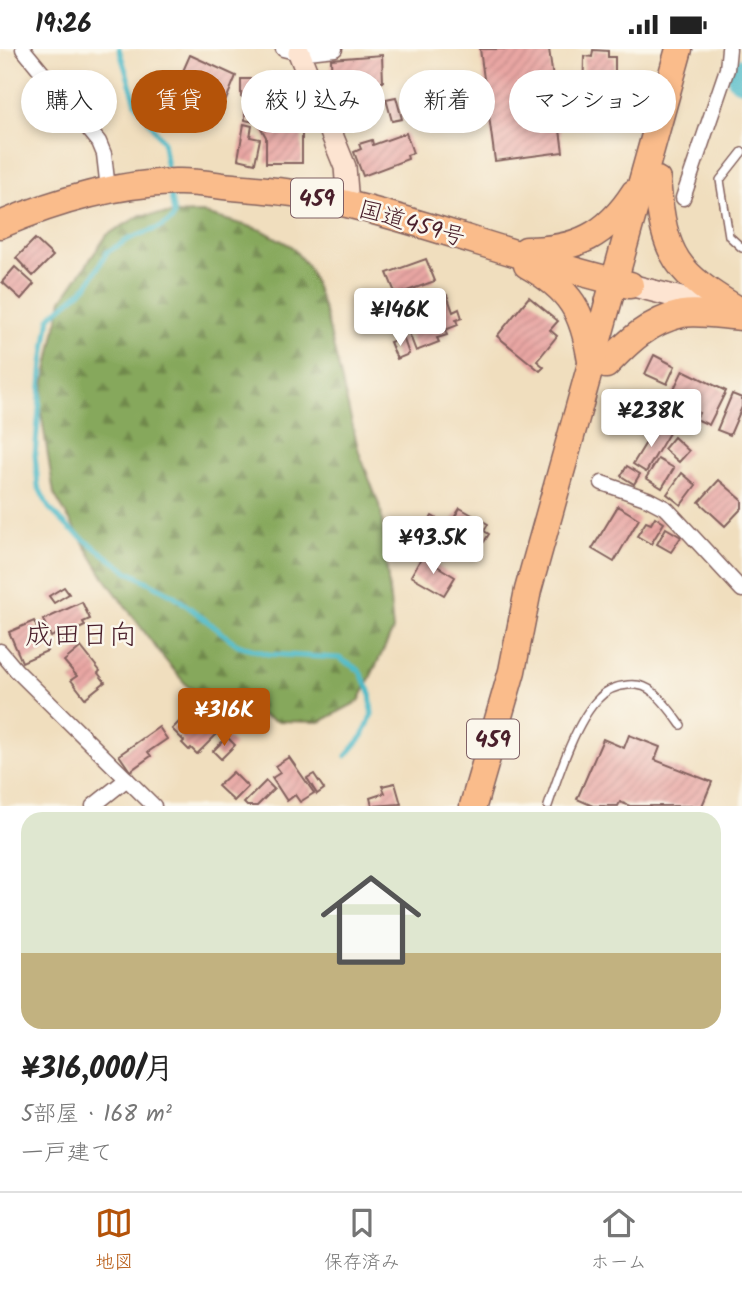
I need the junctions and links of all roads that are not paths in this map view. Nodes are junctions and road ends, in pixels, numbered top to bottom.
1 (23, 49) edge
2 (335, 49) edge
3 (679, 49) edge
4 (697, 49) edge
5 (729, 49) edge
6 (291, 51) edge
7 (742, 152) edge
8 (651, 179) junction
9 (108, 189) junction
10 (683, 198) dead end
11 (348, 204) junction
12 (0, 225) edge
13 (742, 248) edge
14 (500, 250) junction
15 (623, 283) junction
16 (742, 315) edge
17 (599, 365) junction
18 (602, 483) dead end
19 (742, 590) edge
20 (0, 651) edge
21 (681, 725) dead end
22 (127, 779) junction
23 (93, 806) edge
24 (154, 806) edge
25 (474, 806) edge
26 (548, 806) edge

1 - 9 street
2 - 6 street
3 - 8 highway
4 - 8 highway
5 - 10 street
6 - 11 street
7 - 13 lane
8 - 14 highway
8 - 15 highway
8 - 16 highway
9 - 11 highway, 国道459号 / 459
9 - 12 highway, 国道459号 / 459
11 - 14 highway, 国道459号 / 459
14 - 15 highway, 国道459号 / 459
14 - 17 highway
15 - 16 street
15 - 17 highway, 459
16 - 17 highway
17 - 25 highway, 459
18 - 19 street
20 - 22 street
21 - 26 lane
22 - 23 street
22 - 24 street

